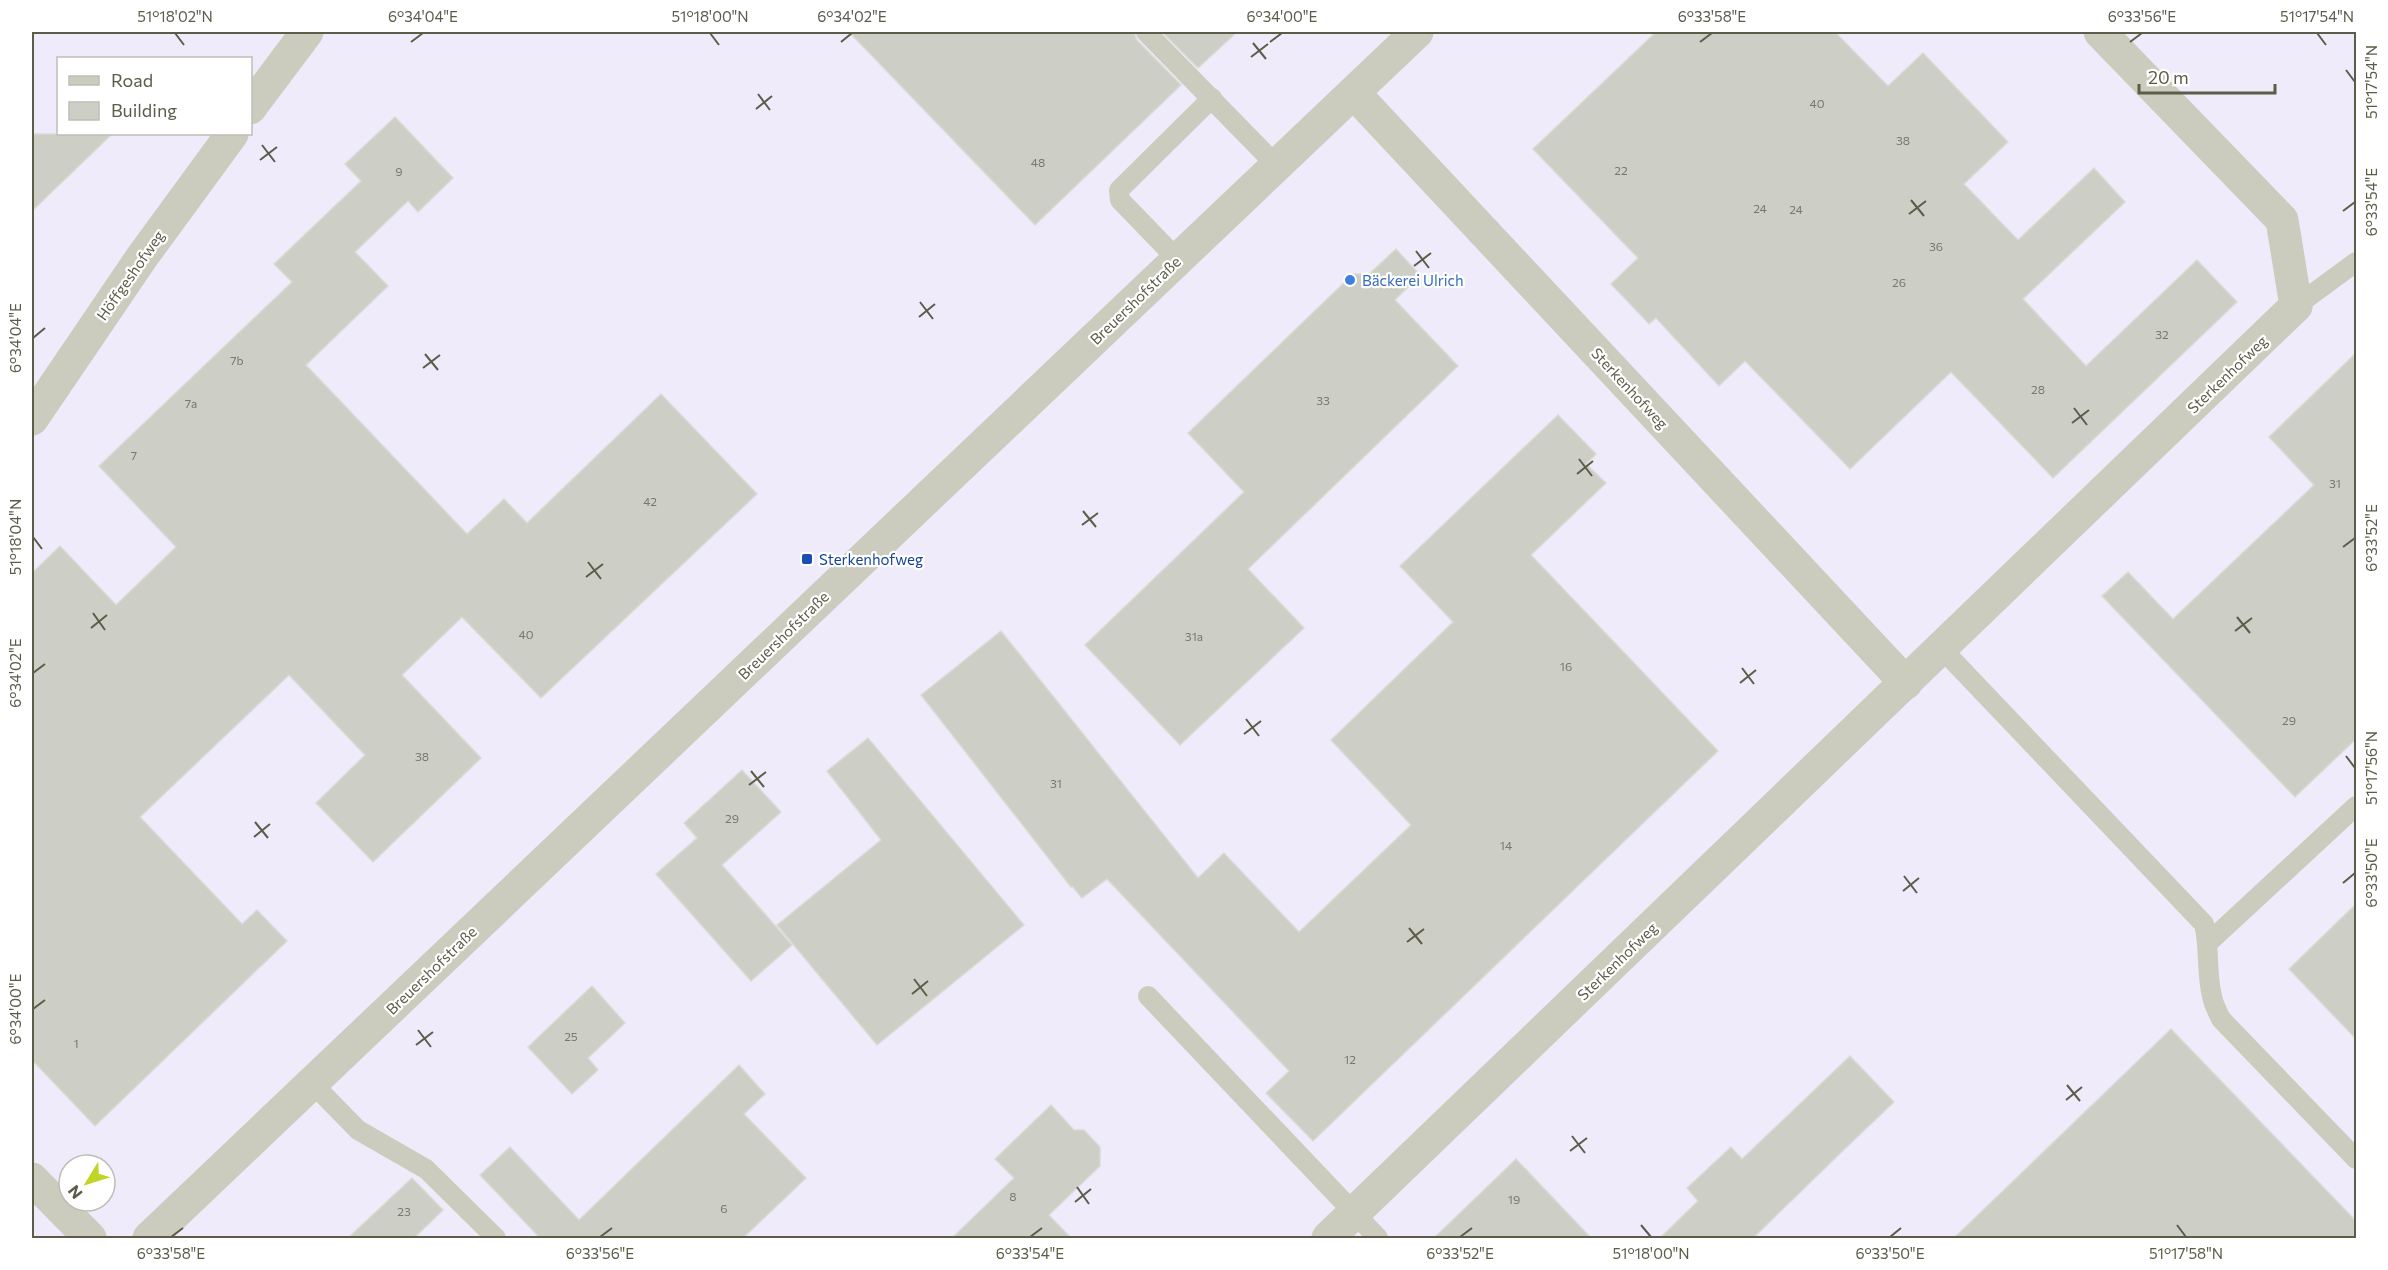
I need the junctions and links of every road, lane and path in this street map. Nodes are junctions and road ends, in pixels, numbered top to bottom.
1 (307, 32) edge
2 (1146, 32) edge
3 (1417, 32) edge
4 (2100, 32) edge
5 (1354, 93) junction
6 (1212, 98) junction
7 (252, 105) edge
8 (231, 135) edge
9 (1277, 166) junction
10 (1178, 260) junction
11 (2356, 262) edge
12 (2296, 306) junction
13 (32, 418) edge
14 (1942, 649) junction
15 (1906, 683) junction
16 (2356, 806) edge
17 (2209, 942) junction
18 (1148, 996) dead end
19 (312, 1083) junction
20 (2356, 1159) edge
21 (32, 1179) edge
22 (1354, 1214) junction
23 (90, 1239) edge
24 (149, 1239) edge
25 (496, 1239) edge
26 (1328, 1239) edge
27 (1378, 1239) edge

1 - 7 street
2 - 6 lane
3 - 5 street, Breuershofstraße
4 - 12 street
5 - 9 street, Breuershofstraße
5 - 15 street, Sterkenhofweg
6 - 9 lane
6 - 10 lane
8 - 13 street, Höffgeshofweg
9 - 10 street, Breuershofstraße
10 - 19 street, Breuershofstraße
11 - 12 lane
12 - 14 street, Sterkenhofweg
14 - 15 street, Sterkenhofweg
14 - 17 lane
15 - 22 street, Sterkenhofweg
16 - 17 lane
17 - 20 lane
18 - 22 lane
19 - 24 street, Breuershofstraße
19 - 25 lane
21 - 23 street
22 - 26 street, Sterkenhofweg
22 - 27 lane

